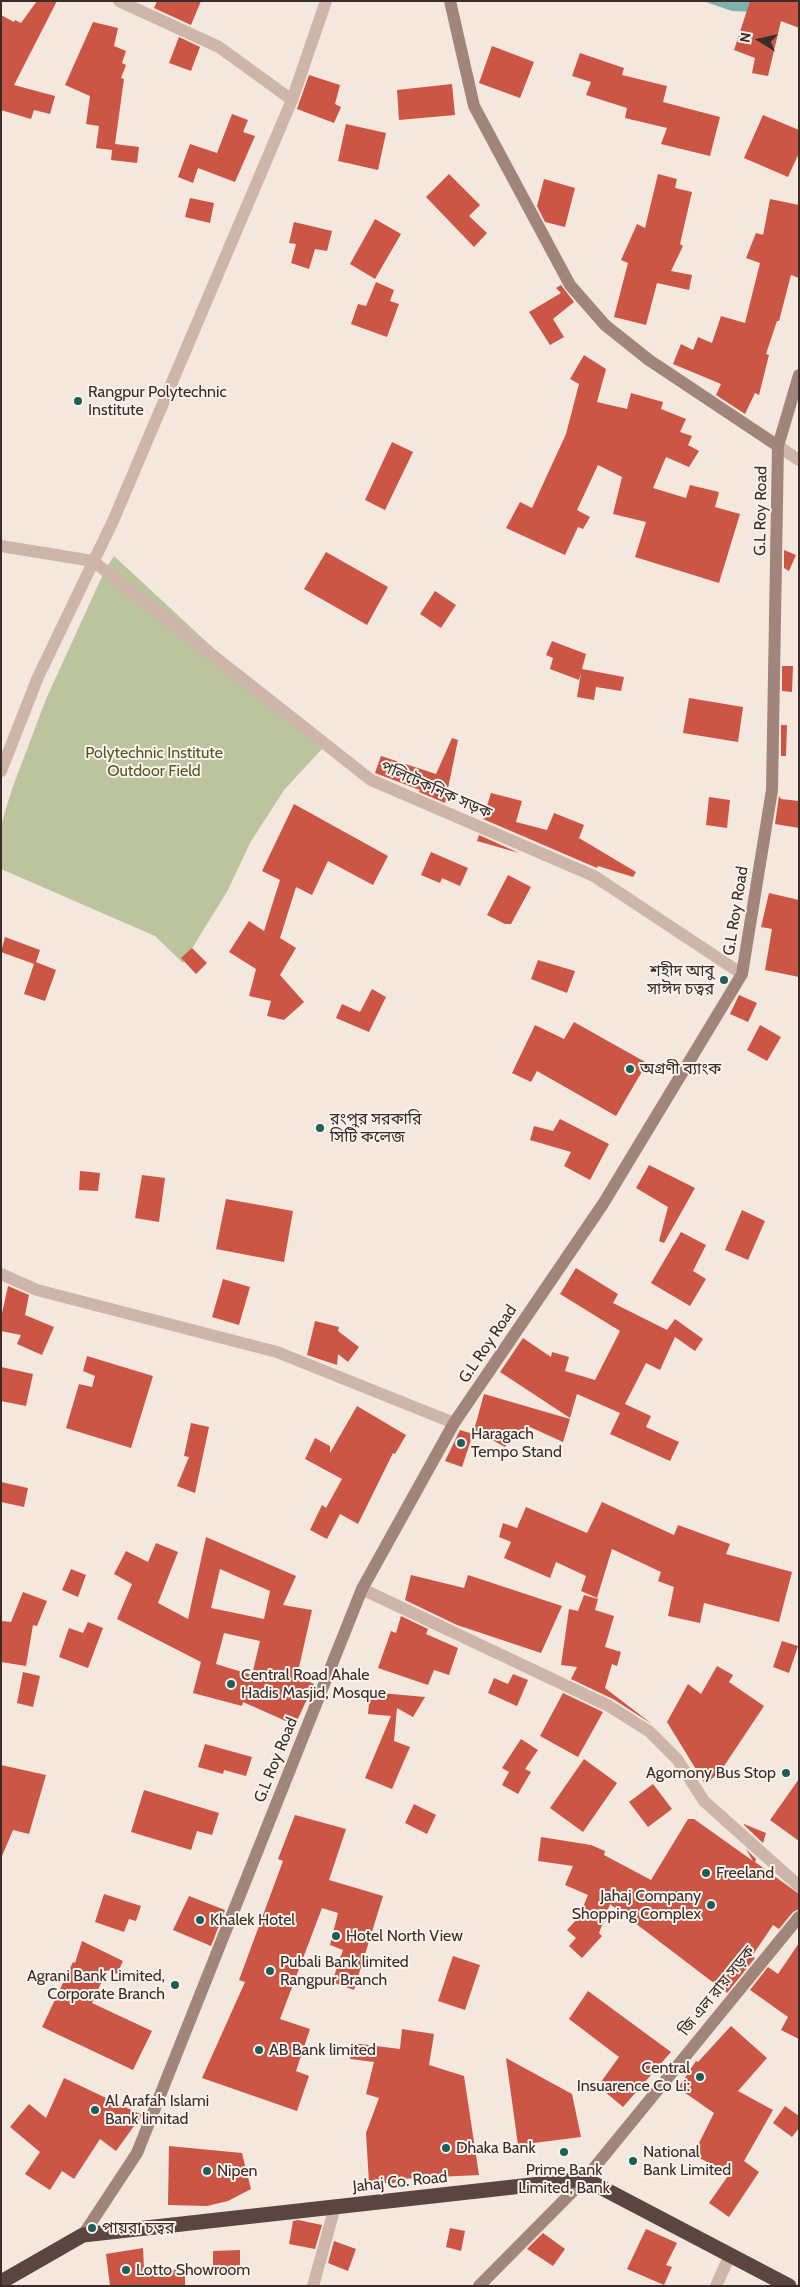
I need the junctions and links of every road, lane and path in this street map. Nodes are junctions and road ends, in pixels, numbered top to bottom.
1 (119, 1) edge
2 (326, 1) edge
3 (450, 1) edge
4 (292, 100) junction
5 (799, 375) edge
6 (778, 446) junction
7 (799, 460) edge
8 (1, 546) edge
9 (93, 561) junction
10 (1, 771) edge
11 (742, 974) junction
12 (1, 1274) edge
13 (454, 1423) junction
14 (362, 1588) junction
15 (799, 1886) edge
16 (799, 1917) edge
17 (585, 2179) junction
18 (335, 2207) junction
19 (83, 2235) junction
20 (730, 2255) junction
21 (1, 2282) edge
22 (313, 2286) edge
23 (480, 2286) edge
24 (716, 2286) edge
25 (789, 2286) edge

1 - 4 street
2 - 4 street
3 - 6 main road
4 - 9 street
5 - 6 main road, G.L Roy Road
6 - 7 street
6 - 11 main road, G.L Roy Road
8 - 9 street
9 - 10 street
9 - 11 street, পলিটেকনিক সড়ক
11 - 13 main road, G.L Roy Road
12 - 13 street
13 - 14 main road, G.L Roy Road
14 - 15 street
14 - 19 main road, G.L Roy Road
16 - 17 main road, জি এল রায় সড়ক
17 - 18 highway, Jahaj Co. Road
17 - 20 highway
17 - 23 main road, জি এল রায় সড়ক
18 - 19 highway, Jahaj Co. Road
18 - 22 street
19 - 21 highway, Jahaj Co. Road
20 - 24 street
20 - 25 highway

